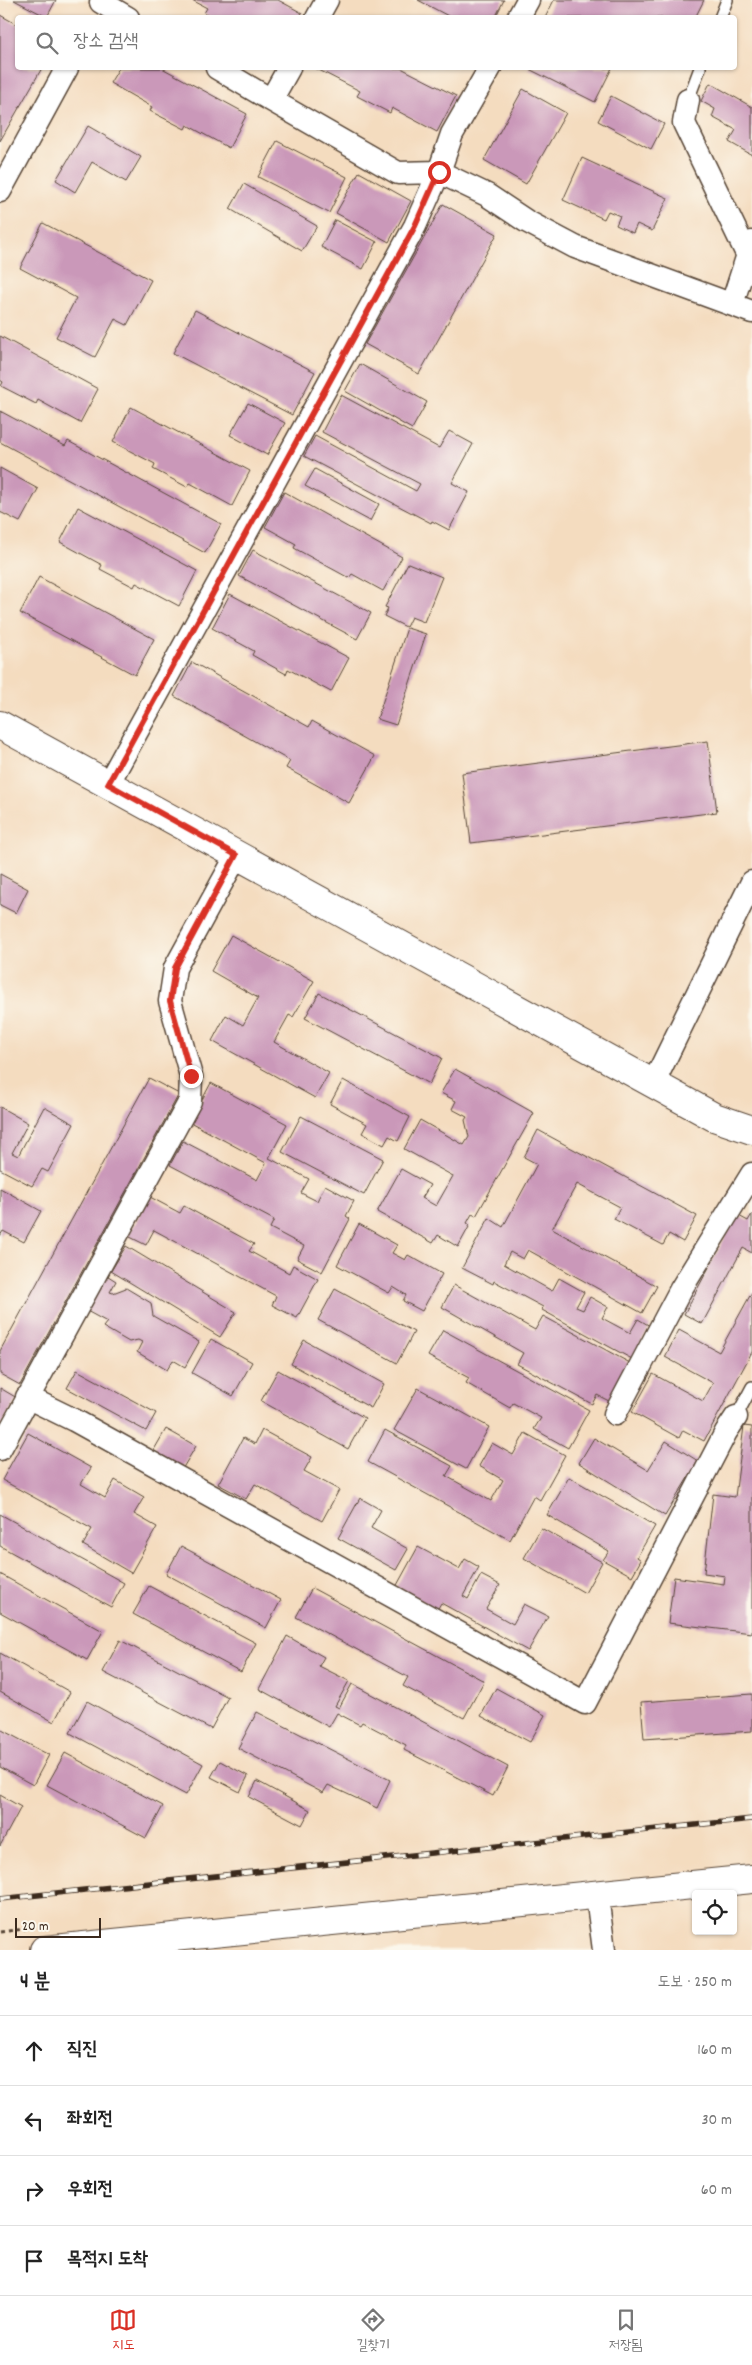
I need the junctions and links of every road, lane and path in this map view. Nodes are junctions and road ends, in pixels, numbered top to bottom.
1 (327, 0) edge
2 (528, 0) edge
3 (727, 0) edge
4 (99, 7) edge
5 (120, 15) edge
6 (319, 15) edge
7 (520, 15) edge
8 (721, 15) edge
9 (65, 70) edge
10 (220, 70) edge
11 (288, 70) edge
12 (489, 70) edge
13 (699, 70) edge
14 (271, 100) junction
15 (688, 100) joint
16 (439, 172) junction
17 (0, 192) edge
18 (749, 248) edge
19 (742, 308) edge
20 (0, 725) edge
21 (108, 784) junction
22 (236, 855) junction
23 (752, 882) edge
24 (653, 1084) junction
25 (752, 1130) edge
26 (752, 1174) edge
27 (752, 1387) edge
28 (28, 1397) junction
29 (615, 1414) dead end
30 (736, 1417) joint
31 (0, 1449) edge
32 (752, 1879) edge
33 (597, 1896) junction
34 (177, 1943) edge
35 (44, 1950) edge
36 (604, 1950) edge

1 - 6 street
2 - 7 street
3 - 8 lane
4 - 5 street
9 - 17 street
10 - 14 street
11 - 14 street
12 - 16 street
13 - 15 lane
14 - 16 street
15 - 18 street
16 - 19 street
16 - 21 street
18 - 19 street
20 - 21 street
21 - 22 street
22 - 24 street
22 - 28 street
23 - 24 street
24 - 25 street
26 - 29 street
27 - 30 lane
28 - 30 street
28 - 31 street
32 - 33 street
33 - 34 street
33 - 36 street
34 - 35 street

